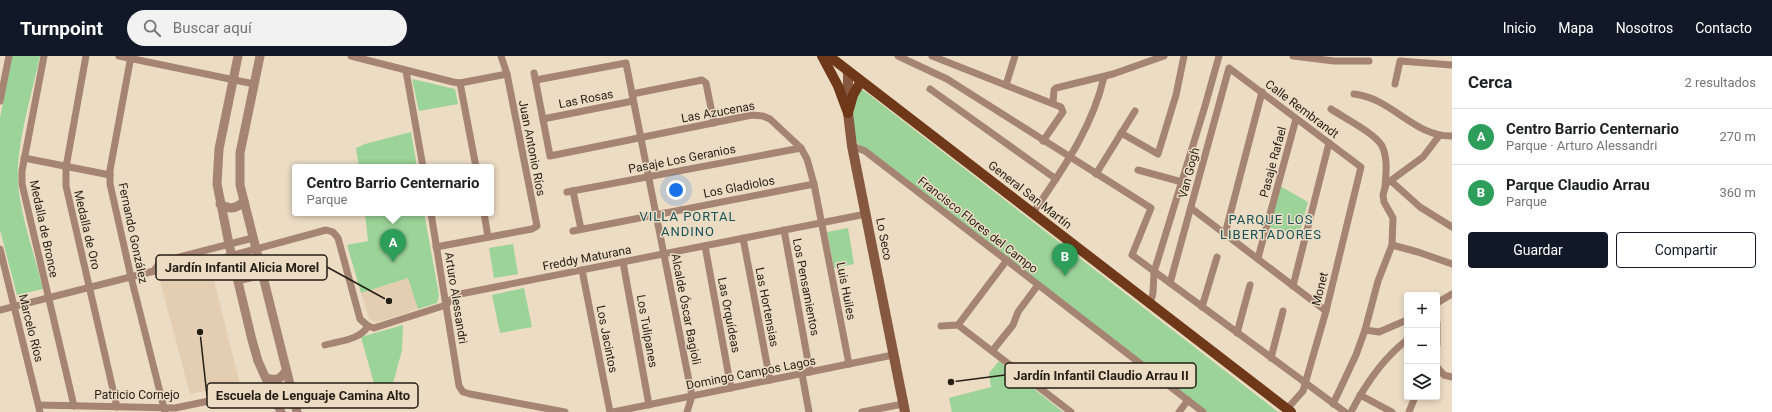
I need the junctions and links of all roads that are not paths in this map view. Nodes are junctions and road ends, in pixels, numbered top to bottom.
1 (9, 56) edge
2 (44, 56) edge
3 (86, 56) edge
4 (119, 56) edge
5 (238, 56) edge
6 (260, 56) edge
7 (351, 56) edge
8 (501, 56) edge
9 (822, 56) edge
10 (829, 56) edge
11 (898, 56) edge
12 (932, 56) edge
13 (1015, 56) edge
14 (1164, 56) edge
15 (1184, 56) edge
16 (1218, 56) edge
17 (1293, 56) edge
18 (131, 57) edge
19 (365, 58) edge
20 (1369, 61) dead end
21 (1452, 65) edge
22 (1229, 68) joint
23 (406, 71) junction
24 (848, 71) junction
25 (534, 73) dead end
26 (507, 74) junction
27 (1104, 77) junction
28 (233, 79) junction
29 (536, 80) junction
30 (861, 80) junction
31 (460, 83) junction
32 (254, 84) junction
33 (1395, 84) dead end
34 (1006, 85) junction
35 (930, 89) dead end
36 (1262, 92) junction
37 (1354, 94) dead end
38 (633, 97) junction
39 (0, 101) edge
40 (1053, 103) junction
41 (1331, 109) dead end
42 (1134, 111) dead end
43 (848, 113) junction
44 (543, 119) junction
45 (1296, 119) junction
46 (714, 123) junction
47 (1121, 133) junction
48 (1439, 136) junction
49 (1452, 136) edge
50 (641, 138) junction
51 (1044, 141) junction
52 (1329, 143) junction
53 (852, 146) junction
54 (801, 148) junction
55 (24, 158) junction
56 (1070, 158) junction
57 (422, 164) edge
58 (475, 164) edge
59 (66, 166) junction
60 (1361, 167) joint
61 (1138, 170) dead end
62 (1096, 174) junction
63 (110, 175) junction
64 (648, 177) junction
65 (1056, 179) junction
66 (1391, 181) junction
67 (1182, 182) junction
68 (814, 184) junction
69 (1384, 187) junction
70 (244, 201) junction
71 (220, 204) junction
72 (1191, 208) junction
73 (1033, 213) junction
74 (866, 214) junction
75 (656, 215) junction
76 (431, 216) edge
77 (484, 216) edge
78 (822, 223) junction
79 (1452, 227) edge
80 (577, 230) joint
81 (784, 230) junction
82 (1225, 234) junction
83 (488, 237) junction
84 (253, 238) junction
85 (743, 238) junction
86 (229, 244) junction
87 (1392, 245) junction
88 (705, 246) junction
89 (436, 247) junction
90 (0, 249) edge
91 (256, 249) junction
92 (664, 254) junction
93 (232, 255) junction
94 (1217, 257) dead end
95 (1258, 258) junction
96 (1007, 260) junction
97 (623, 262) junction
98 (1452, 264) edge
99 (582, 270) junction
100 (154, 271) junction
101 (1154, 272) junction
102 (262, 274) junction
103 (131, 277) junction
104 (238, 280) junction
105 (1170, 284) junction
106 (1038, 285) junction
107 (1250, 285) dead end
108 (1293, 286) junction
109 (89, 287) junction
110 (1452, 294) edge
111 (48, 298) junction
112 (1440, 301) edge
113 (1150, 304) junction
114 (446, 305) junction
115 (14, 306) junction
116 (1202, 307) junction
117 (0, 310) edge
118 (1283, 311) dead end
119 (1326, 311) junction
120 (1404, 321) edge
121 (958, 325) junction
122 (368, 326) junction
123 (941, 326) dead end
124 (1365, 330) junction
125 (1236, 333) junction
126 (1404, 343) edge
127 (325, 346) dead end
128 (993, 350) junction
129 (893, 355) junction
130 (1271, 358) junction
131 (849, 364) junction
132 (1440, 370) edge
133 (286, 371) junction
134 (810, 372) junction
135 (802, 374) junction
136 (1452, 377) edge
137 (266, 378) junction
138 (770, 380) junction
139 (1305, 384) junction
140 (731, 388) junction
141 (291, 389) junction
142 (273, 395) junction
143 (1360, 395) junction
144 (233, 396) dead end
145 (692, 396) junction
146 (1188, 400) junction
147 (1414, 400) edge
148 (1333, 404) junction
149 (649, 405) junction
150 (74, 406) junction
151 (117, 407) junction
152 (40, 408) edge
153 (904, 408) edge
154 (164, 410) edge
155 (1289, 410) edge
156 (281, 412) edge
157 (297, 412) edge
158 (565, 412) edge
159 (611, 412) edge
160 (687, 412) edge
161 (810, 412) edge
162 (862, 412) edge
163 (1071, 412) edge
164 (1179, 412) edge
165 (1203, 412) edge
166 (1345, 412) edge
167 (1351, 412) edge
168 (1392, 412) edge
169 (1409, 412) edge

1 - 39 street
2 - 55 street, Medalla de Bronce
3 - 59 street, Medalla de Oro
4 - 18 street
5 - 28 street
6 - 32 street
7 - 19 street
8 - 26 street, Juan Antonio Ríos
9 - 43 main road
10 - 24 main road, General San Martín
11 - 51 street
12 - 34 street
13 - 34 street
14 - 27 street
15 - 47 street
16 - 67 street
17 - 20 street
18 - 28 street
18 - 63 street, Fernando González
19 - 23 street
21 - 33 street
22 - 36 street, Calle Rembrandt
22 - 72 street, Van Gogh
23 - 31 street
23 - 57 street
24 - 30 main road, General San Martín
24 - 43 main road, Lo Seco
25 - 29 street
26 - 31 street
26 - 83 street, Juan Antonio Ríos
27 - 40 street
27 - 56 street
28 - 32 street
28 - 71 street
29 - 38 street, Alcalde Óscar Bagioli
29 - 44 street
30 - 43 main road
30 - 73 main road, General San Martín
31 - 58 street
32 - 70 street
34 - 40 street
35 - 65 street
36 - 45 street, Calle Rembrandt
36 - 82 street
37 - 48 street
38 - 44 street, Las Rosas
38 - 46 street, Las Rosas
38 - 50 street, Alcalde Óscar Bagioli
40 - 51 street
41 - 69 street
42 - 47 street
43 - 53 main road, Lo Seco
44 - 50 street, Las Azucenas
45 - 52 street, Calle Rembrandt
45 - 95 street, Pasaje Rafael
46 - 50 street, Las Azucenas
46 - 54 street, Las Azucenas
47 - 62 street
48 - 49 street
48 - 66 street
50 - 64 street, Alcalde Óscar Bagioli
51 - 56 street
52 - 60 street, Calle Rembrandt
52 - 108 street
53 - 74 main road, Lo Seco
53 - 96 street, Francisco Flores del Campo
54 - 64 street, Pasaje Los Geranios
54 - 68 street, Las Azucenas
55 - 59 street
55 - 111 street, Medalla de Bronce
56 - 62 street
56 - 65 street
59 - 63 street
59 - 109 street, Medalla de Oro
60 - 119 street, Monet
61 - 67 street
62 - 101 street
63 - 103 street, Fernando González
64 - 75 street, Alcalde Óscar Bagioli
64 - 80 street, Pasaje Los Geranios
65 - 73 street
66 - 69 street
66 - 79 street
67 - 101 street
68 - 75 street, Los Gladiolos
68 - 78 street, Las Azucenas
69 - 87 street
70 - 71 street
70 - 84 street
71 - 86 street
72 - 82 street
72 - 105 street, Van Gogh
73 - 113 main road, General San Martín
74 - 78 street, Freddy Maturana
74 - 129 main road, Lo Seco
75 - 80 street, Los Gladiolos
75 - 92 street, Alcalde Óscar Bagioli
76 - 89 street, Arturo Alessandri
77 - 83 street
78 - 81 street, Freddy Maturana
78 - 131 street, Luis Huiles
81 - 85 street, Freddy Maturana
81 - 134 street, Los Pensamientos
82 - 95 street
83 - 89 street
84 - 86 street
84 - 91 street
85 - 88 street, Freddy Maturana
85 - 138 street, Las Hortensias
86 - 93 street
86 - 100 street
87 - 98 street
87 - 124 street
88 - 92 street, Freddy Maturana
88 - 140 street, Las Orquídeas
89 - 114 street, Arturo Alessandri
90 - 115 street, Marcelo Ríos
91 - 93 street
91 - 102 street
91 - 122 street
92 - 97 street, Freddy Maturana
92 - 145 street, Alcalde Óscar Bagioli
93 - 100 street
93 - 104 street
94 - 116 street
95 - 108 street
96 - 106 street, Francisco Flores del Campo
96 - 121 street
97 - 99 street, Freddy Maturana
97 - 149 street, Los Tulipanes
99 - 114 street, Freddy Maturana
99 - 159 street, Los Jacintos
100 - 103 street
101 - 105 street
101 - 113 street
102 - 104 street
102 - 133 street
103 - 109 street
103 - 154 street, Fernando González
104 - 137 street
105 - 116 street
106 - 128 street
106 - 146 street, Francisco Flores del Campo
107 - 125 street
108 - 119 street
109 - 111 street
109 - 151 street, Medalla de Oro
110 - 112 street
111 - 115 street
111 - 150 street, Medalla de Bronce
113 - 155 main road, General San Martín
114 - 122 street, Freddy Maturana
114 - 158 street, Arturo Alessandri
115 - 117 street
115 - 152 street, Marcelo Ríos
116 - 125 street
118 - 130 street
119 - 139 street, Monet
120 - 124 street
121 - 123 street
121 - 128 street
122 - 127 street, Freddy Maturana
124 - 148 street
125 - 130 street
126 - 143 street
128 - 163 street
129 - 131 street, Domingo Campos Lagos
129 - 153 main road, Lo Seco
130 - 139 street
131 - 134 street, Domingo Campos Lagos
132 - 136 street
133 - 137 street
133 - 141 street
134 - 135 street, Domingo Campos Lagos
135 - 138 street, Domingo Campos Lagos
135 - 161 street
137 - 142 street
138 - 140 street, Domingo Campos Lagos
139 - 148 street
139 - 155 street, Monet
140 - 145 street, Domingo Campos Lagos
141 - 142 street
141 - 157 street
142 - 156 street
143 - 167 street
143 - 168 street
144 - 154 street, Patricio Cornejo
145 - 149 street, Domingo Campos Lagos
145 - 160 street
146 - 164 street
146 - 165 street, Francisco Flores del Campo
147 - 169 street
148 - 166 street
149 - 159 street, Domingo Campos Lagos
150 - 151 street, Patricio Cornejo
150 - 152 street, Patricio Cornejo
151 - 154 street, Patricio Cornejo
153 - 162 street

